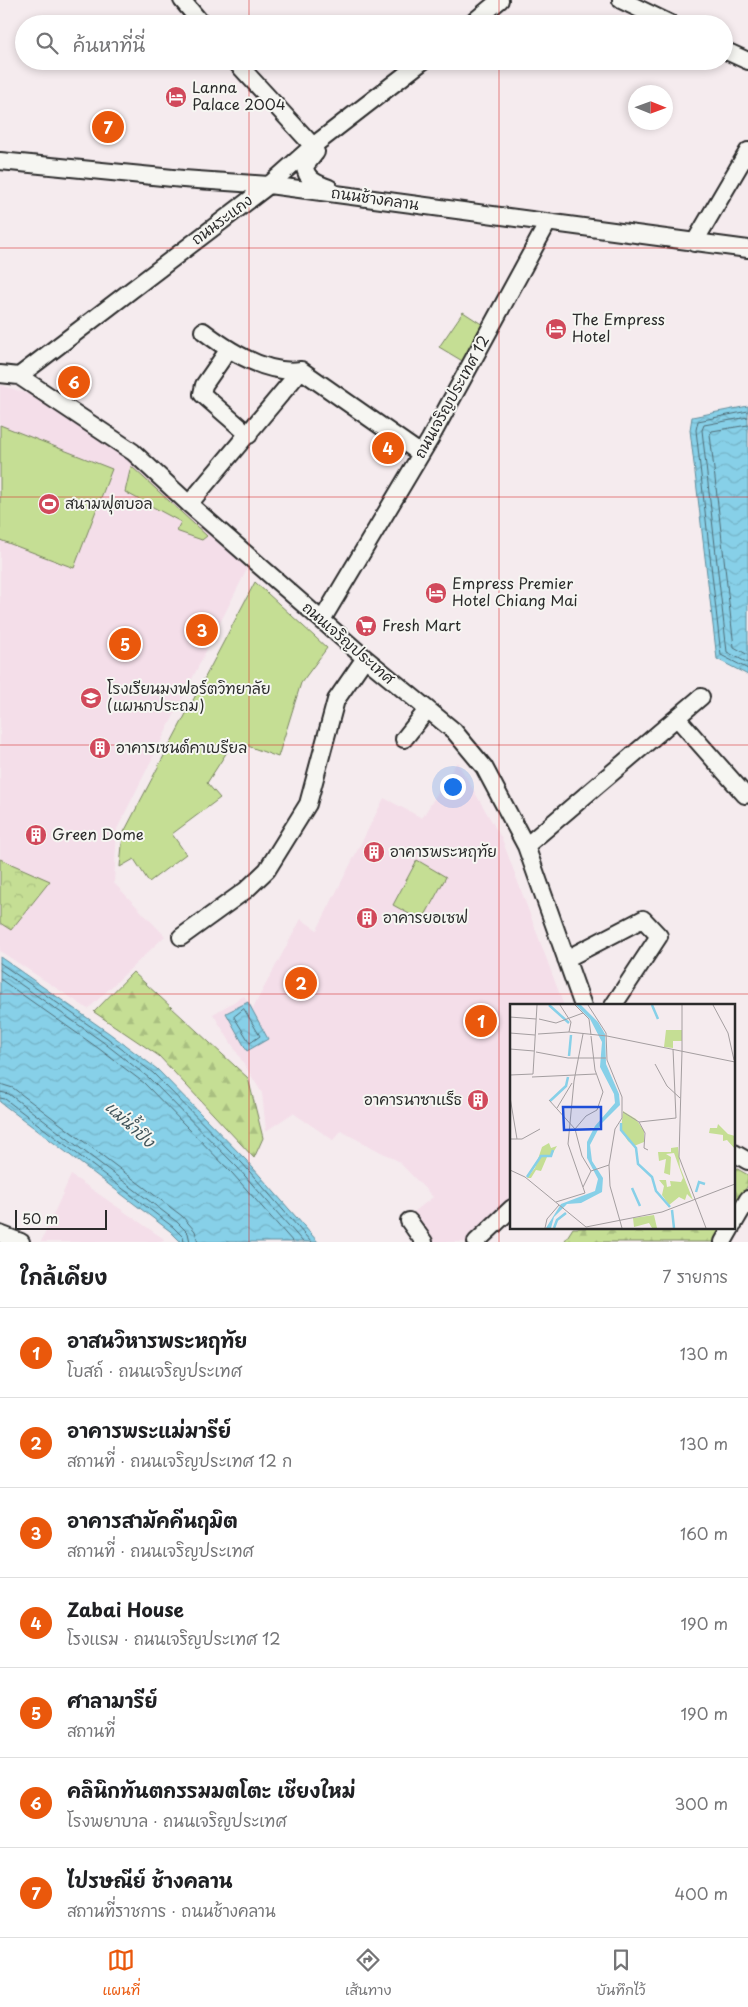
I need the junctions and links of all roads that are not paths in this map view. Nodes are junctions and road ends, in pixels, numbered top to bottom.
1 (182, 0) edge
2 (500, 0) edge
3 (621, 0) edge
4 (194, 15) edge
5 (482, 15) edge
6 (652, 15) edge
7 (733, 54) edge
8 (748, 61) edge
9 (243, 70) edge
10 (412, 70) edge
11 (344, 123) junction
12 (314, 146) junction
13 (748, 151) edge
14 (0, 161) edge
15 (269, 185) junction
16 (349, 195) junction
17 (547, 224) junction
18 (694, 243) junction
19 (748, 249) edge
20 (204, 332) dead end
21 (229, 349) junction
22 (301, 370) junction
23 (0, 374) edge
24 (19, 376) junction
25 (249, 434) junction
26 (421, 454) junction
27 (189, 504) junction
28 (322, 620) junction
29 (365, 658) junction
30 (701, 698) dead end
31 (427, 710) junction
32 (678, 719) junction
33 (404, 738) dead end
34 (745, 795) dead end
35 (526, 846) junction
36 (181, 937) dead end
37 (566, 958) junction
38 (582, 1004) edge
39 (613, 1004) edge
40 (736, 1154) edge
41 (748, 1161) edge
42 (748, 1199) edge
43 (510, 1210) edge
44 (736, 1220) edge
45 (409, 1221) dead end
46 (730, 1230) edge
47 (0, 1234) edge
48 (21, 1242) edge
49 (424, 1242) edge
50 (476, 1242) edge
51 (723, 1242) edge

1 - 4 street
2 - 5 street
3 - 6 street
7 - 8 street
9 - 12 street
10 - 11 street, ถนนระแกง
11 - 12 street, ถนนระแกง
11 - 16 street
12 - 15 street, ถนนระแกง
13 - 18 street
14 - 15 street, ถนนช้างคลาน
15 - 16 street, ถนนช้างคลาน
15 - 24 street, ถนนระแกง
16 - 17 street, ถนนช้างคลาน
17 - 18 street, ถนนช้างคลาน
17 - 26 street, ถนนเจริญประเทศ 12
18 - 19 street, ถนนช้างคลาน
20 - 21 street
21 - 22 street
21 - 25 street
22 - 25 street
22 - 26 street
23 - 24 street, ถนนเจริญประเทศ
24 - 27 street, ถนนเจริญประเทศ
25 - 27 street
26 - 28 street, ถนนเจริญประเทศ 12
27 - 28 street, ถนนเจริญประเทศ
28 - 29 street, ถนนเจริญประเทศ
29 - 31 street, ถนนเจริญประเทศ
29 - 36 street
30 - 32 street
31 - 33 street
31 - 35 street, ถนนเจริญประเทศ
32 - 34 street
32 - 35 street
35 - 37 street, ถนนเจริญประเทศ
37 - 38 street, ถนนเจริญประเทศ
37 - 39 street
40 - 41 street
42 - 44 street
43 - 50 street
45 - 49 street
46 - 51 street
47 - 48 street

